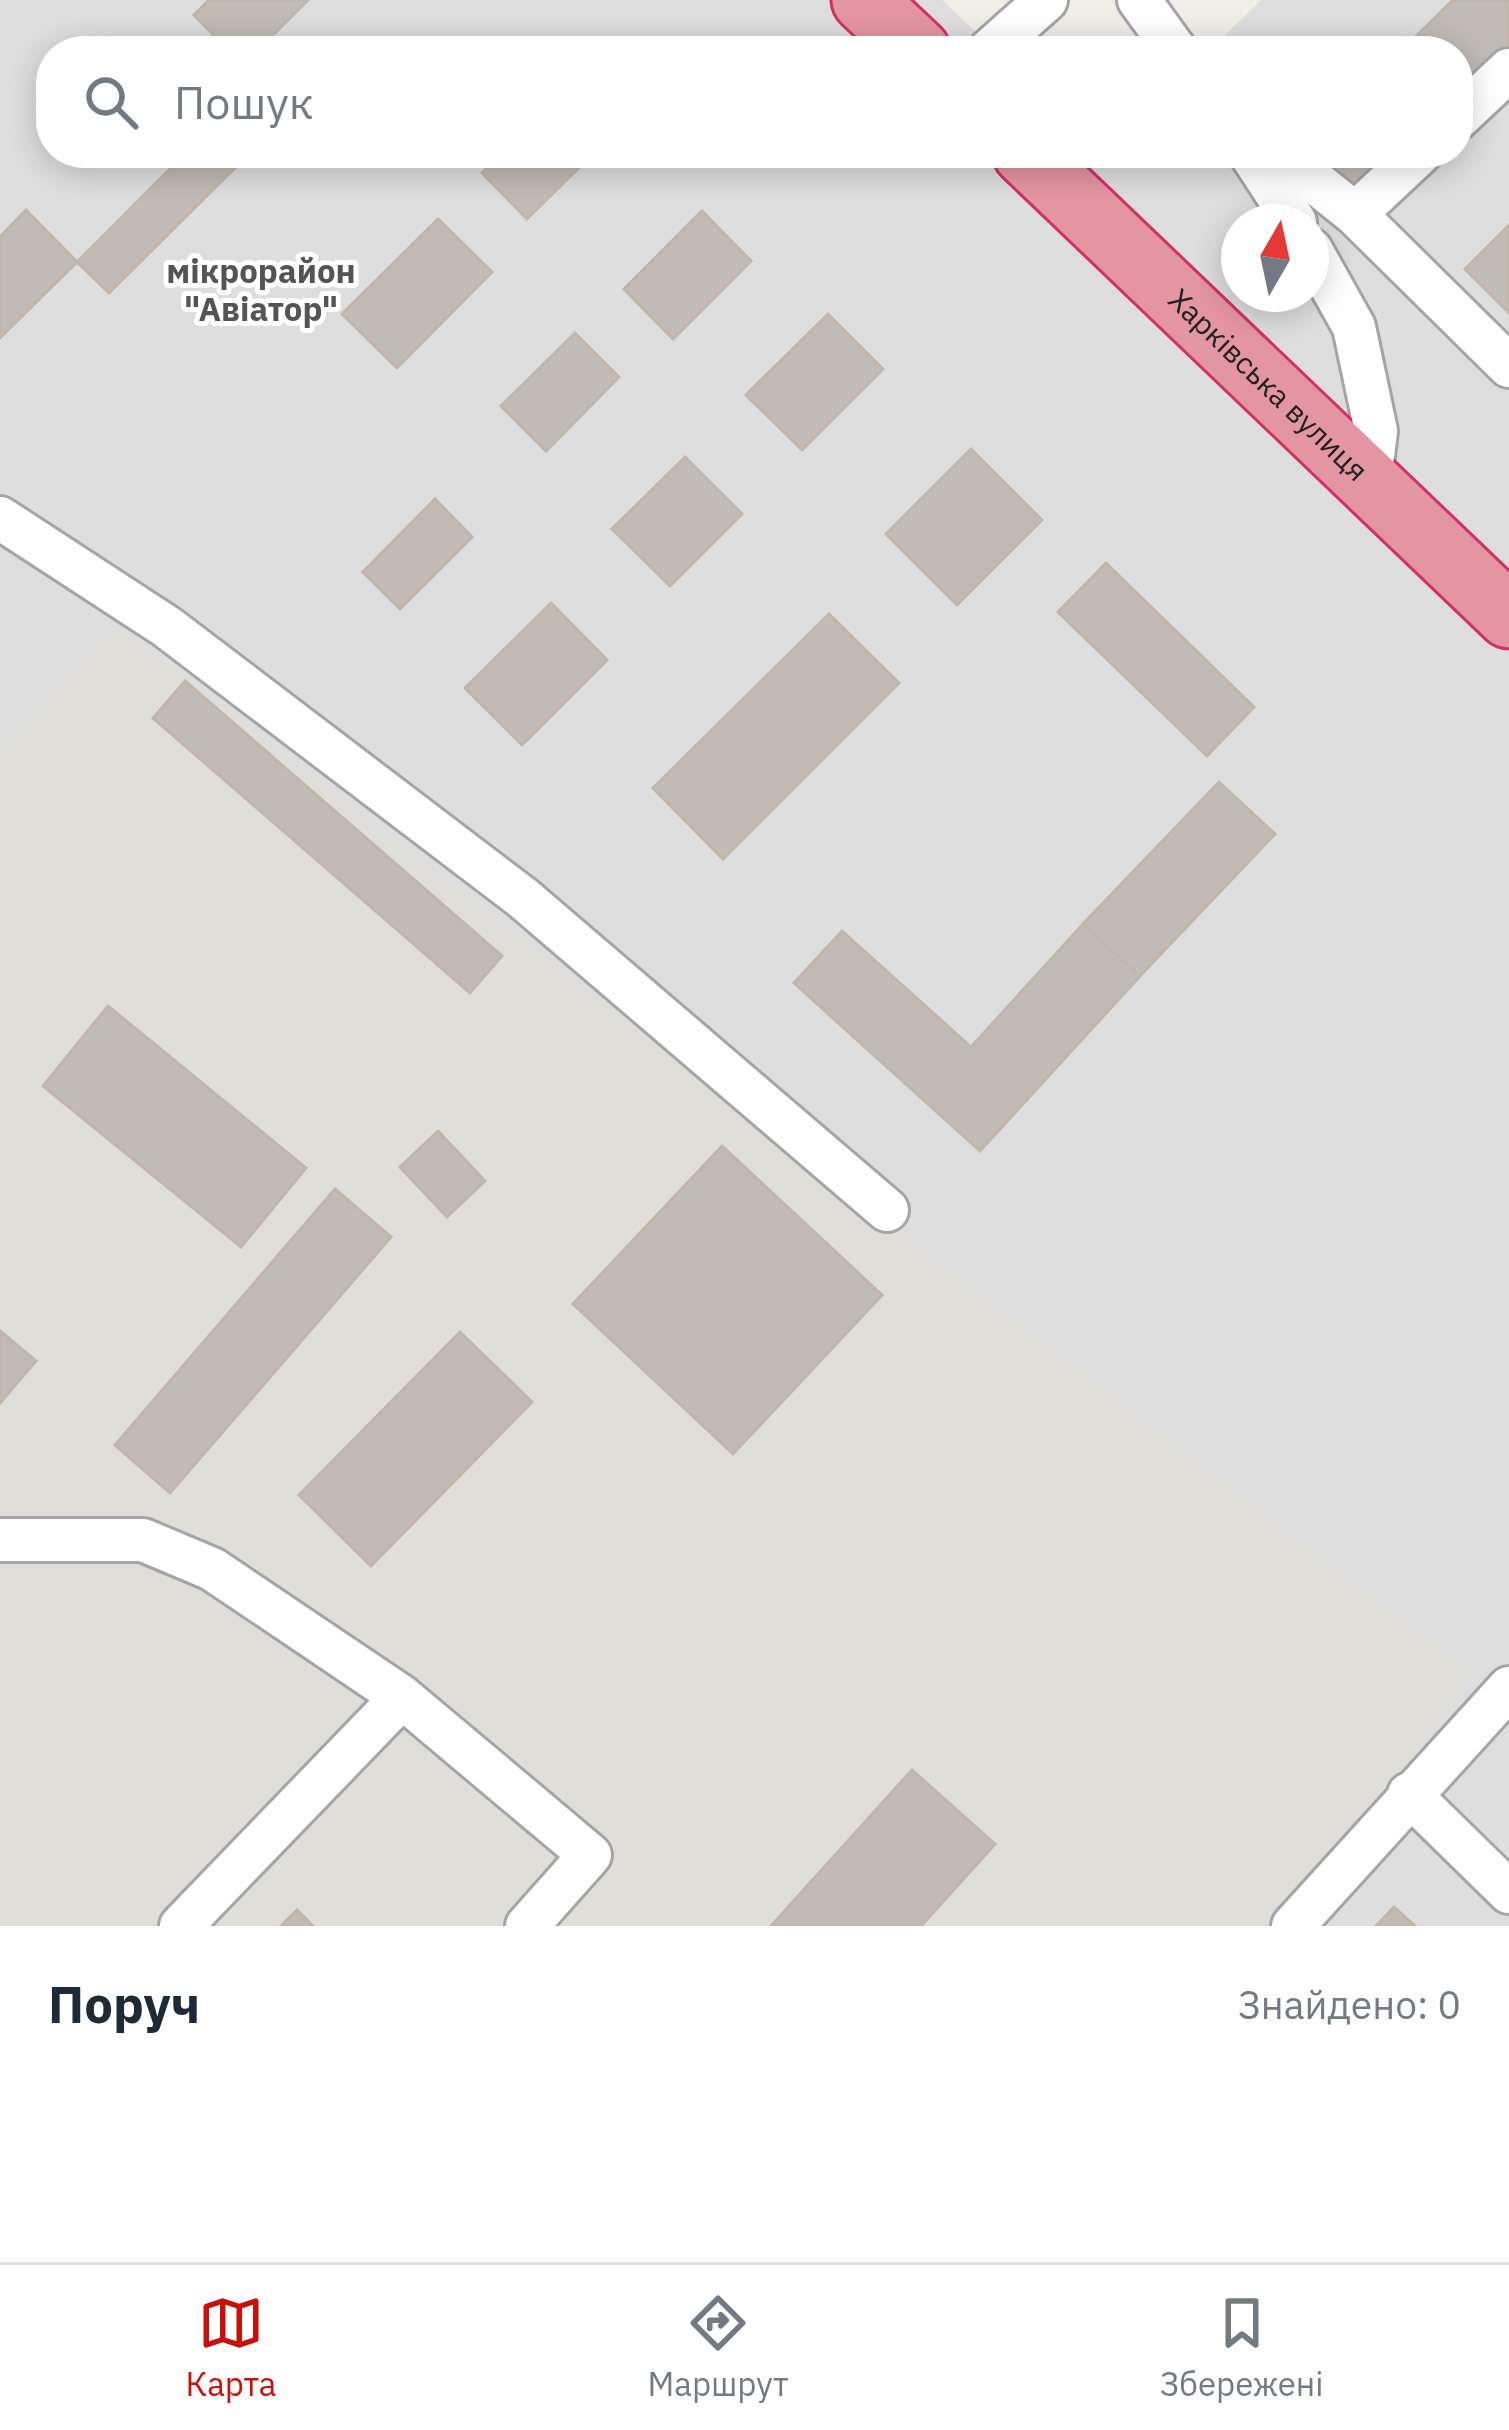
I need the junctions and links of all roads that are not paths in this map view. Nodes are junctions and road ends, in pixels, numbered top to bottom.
1 (864, 0) edge
2 (1046, 0) edge
3 (1139, 0) edge
4 (902, 36) edge
5 (1006, 36) edge
6 (1165, 36) edge
7 (1509, 70) edge
8 (1473, 104) edge
9 (1041, 168) edge
10 (1260, 168) edge
11 (1298, 168) edge
12 (1404, 168) edge
13 (1283, 204) edge
14 (1355, 214) junction
15 (1329, 282) edge
16 (1509, 366) edge
17 (1370, 481) junction
18 (0, 518) edge
19 (1509, 616) edge
20 (887, 1210) dead end
21 (0, 1540) edge
22 (1509, 1688) edge
23 (402, 1697) junction
24 (1409, 1794) junction
25 (1509, 1892) edge
26 (182, 1926) edge
27 (527, 1926) edge
28 (1293, 1926) edge

1 - 4 highway
2 - 5 street
3 - 6 street
7 - 8 street
9 - 17 highway, Харківська вулиця
10 - 13 street
11 - 14 street
12 - 14 street
14 - 16 street
15 - 17 street
17 - 19 highway, Харківська вулиця
18 - 20 street
21 - 23 street
22 - 24 street
23 - 26 street
23 - 27 street
24 - 25 street
24 - 28 street

